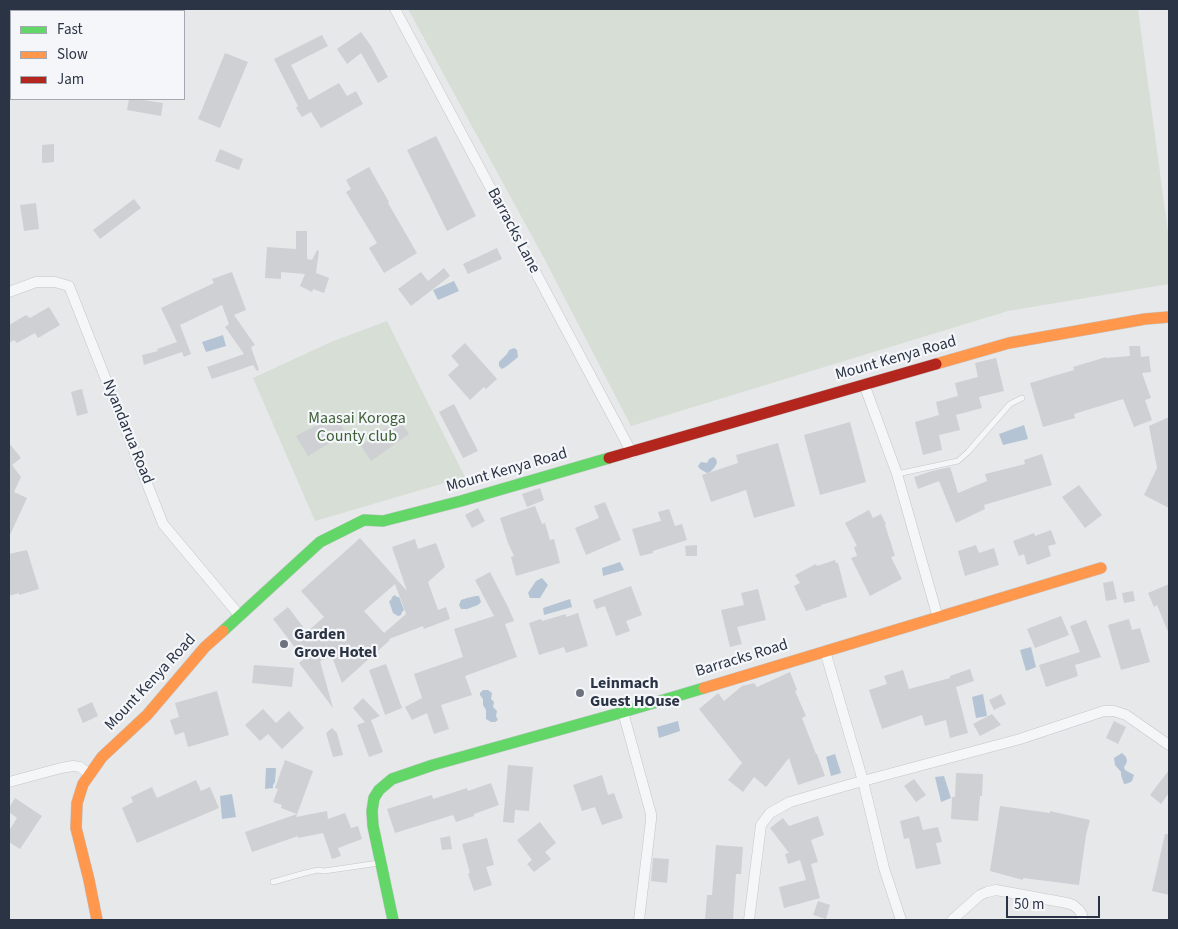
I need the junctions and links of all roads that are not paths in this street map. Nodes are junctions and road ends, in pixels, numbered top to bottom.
1 (395, 9) edge
2 (9, 292) edge
3 (1169, 317) edge
4 (864, 384) junction
5 (1022, 398) dead end
6 (632, 453) junction
7 (897, 474) junction
8 (1101, 568) dead end
9 (240, 616) junction
10 (938, 618) junction
11 (825, 651) junction
12 (623, 712) junction
13 (1169, 745) edge
14 (89, 774) junction
15 (863, 781) junction
16 (9, 782) edge
17 (382, 863) junction
18 (273, 882) dead end
19 (97, 920) edge
20 (393, 920) edge
21 (639, 920) edge
22 (749, 920) edge
23 (901, 920) edge
24 (952, 920) edge
25 (1082, 920) edge

1 - 6 street, Barracks Lane
2 - 9 street, Nyandarua Road
3 - 4 main road, Mount Kenya Road
4 - 6 main road, Mount Kenya Road
4 - 7 street
5 - 7 lane
6 - 9 main road, Mount Kenya Road
7 - 10 street
8 - 10 main road, Barracks Road
9 - 14 main road, Mount Kenya Road
10 - 11 main road, Barracks Road
11 - 12 main road, Barracks Road
11 - 15 street
12 - 17 main road, Barracks Road
12 - 21 street
13 - 15 street
14 - 16 street
14 - 19 main road, Mount Kenya Road
15 - 22 street
15 - 23 street
17 - 18 lane
17 - 20 main road, Barracks Road
24 - 25 street

